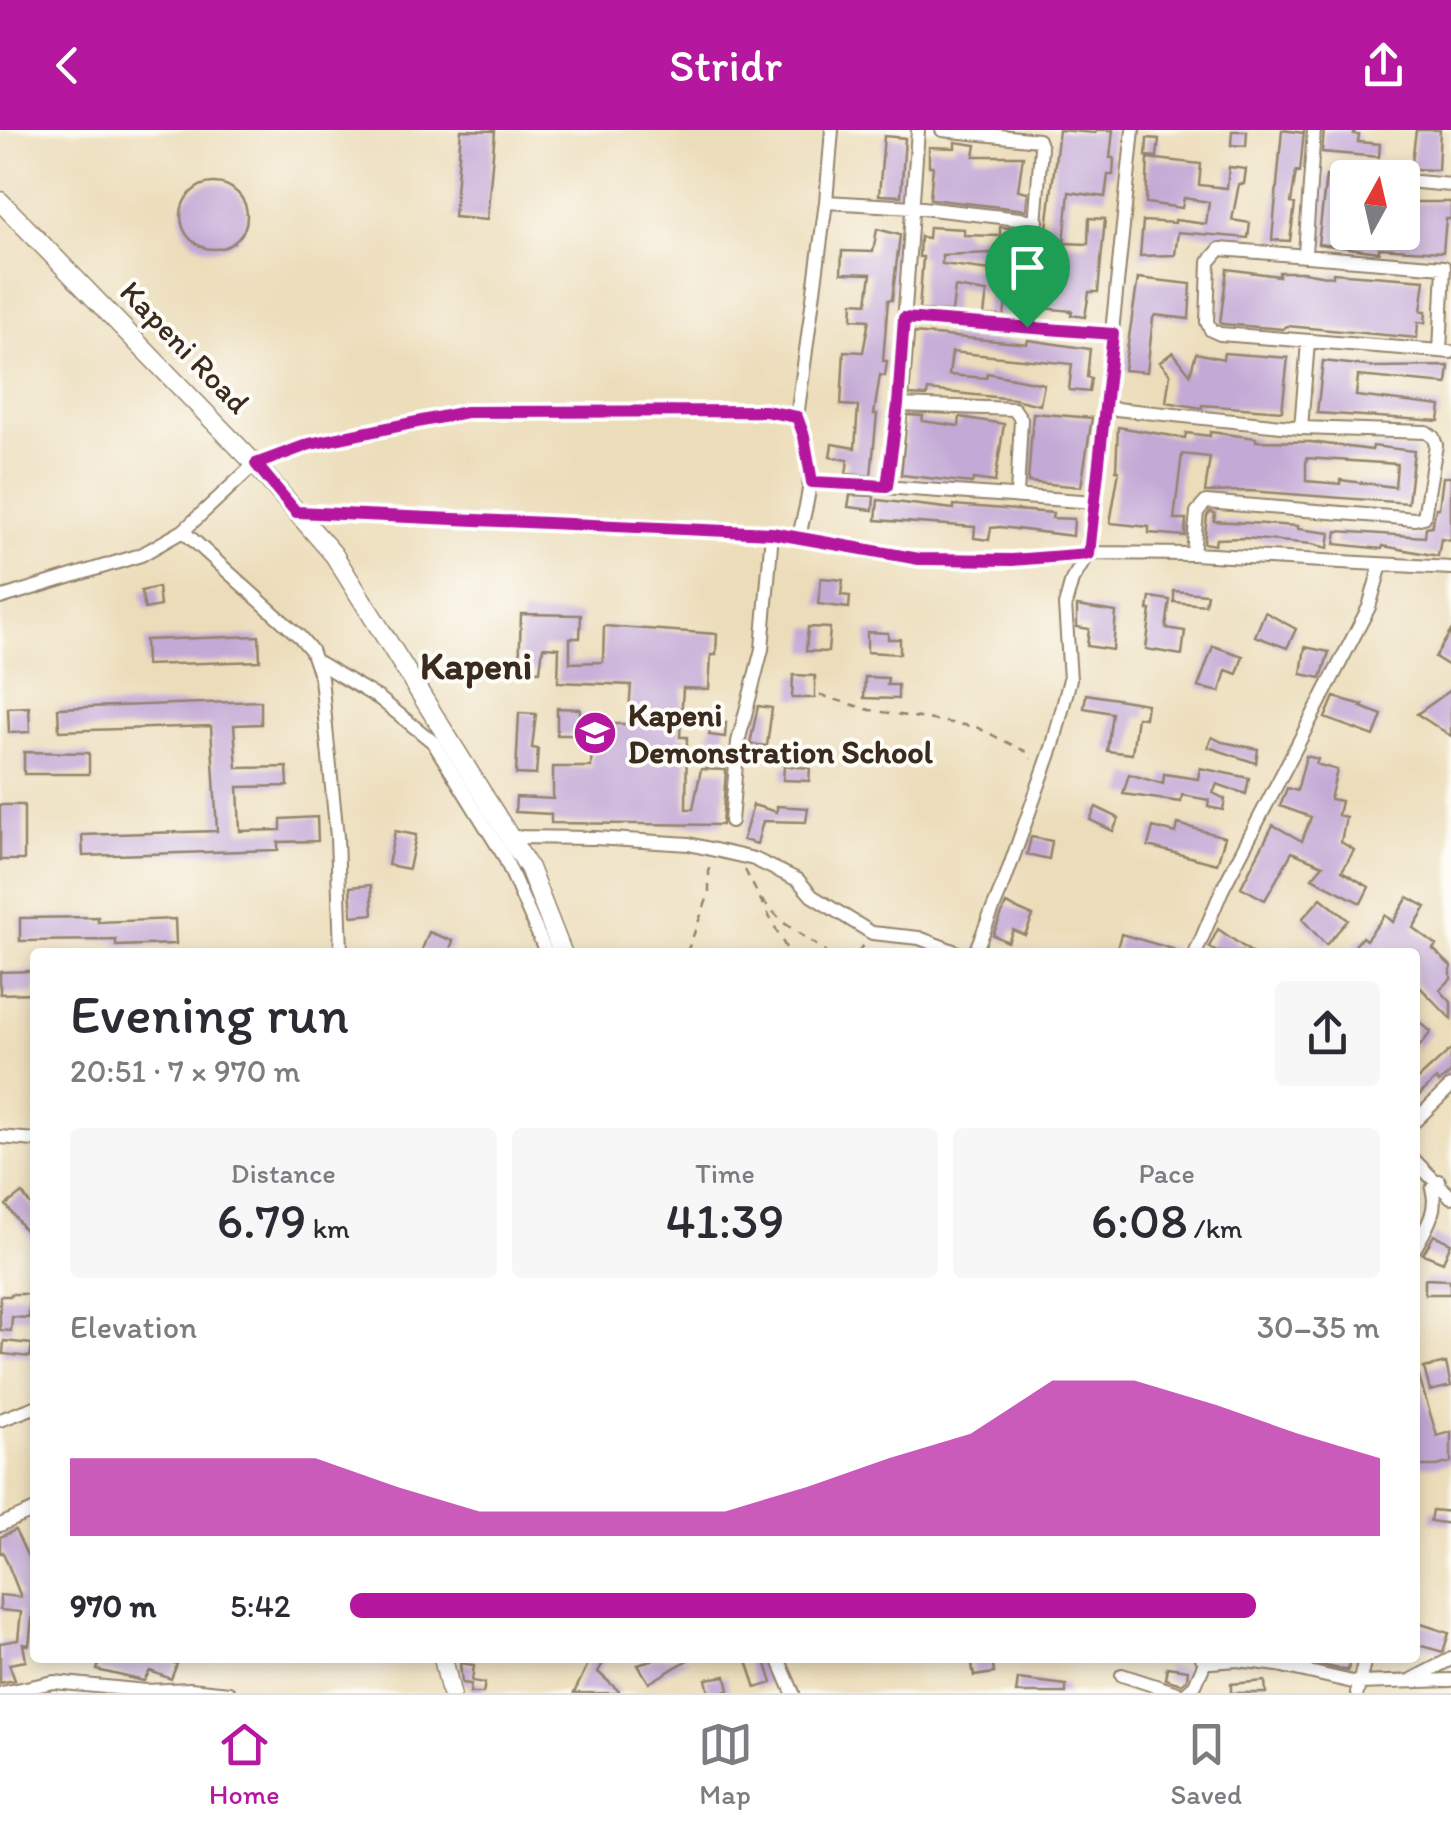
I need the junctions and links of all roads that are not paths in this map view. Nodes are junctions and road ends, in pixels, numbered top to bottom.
1 (832, 130) edge
2 (918, 130) edge
3 (942, 130) edge
4 (1133, 130) edge
5 (1314, 130) edge
6 (1420, 182) edge
7 (1451, 185) edge
8 (0, 201) edge
9 (826, 202) junction
10 (913, 207) junction
11 (1037, 221) junction
12 (1305, 254) junction
13 (904, 318) junction
14 (1027, 327) junction
15 (1113, 334) junction
16 (1308, 342) junction
17 (1445, 352) edge
18 (898, 405) junction
19 (1106, 408) junction
20 (797, 417) junction
21 (1301, 428) junction
22 (256, 464) junction
23 (812, 482) junction
24 (887, 486) junction
25 (1017, 494) junction
26 (1095, 502) junction
27 (296, 512) junction
28 (183, 531) junction
29 (772, 533) junction
30 (799, 536) junction
31 (1089, 554) junction
32 (1194, 554) junction
33 (1381, 564) junction
34 (1451, 568) edge
35 (0, 598) edge
36 (316, 661) junction
37 (732, 821) dead end
38 (510, 837) junction
39 (341, 948) edge
40 (544, 948) edge
41 (560, 948) edge
42 (945, 948) edge
43 (977, 948) edge
44 (1198, 948) edge
45 (1451, 1086) edge
46 (1420, 1116) edge
47 (0, 1137) edge
48 (30, 1140) edge
49 (1420, 1166) edge
50 (1439, 1182) junction
51 (1451, 1197) edge
52 (1420, 1239) edge
53 (30, 1408) edge
54 (0, 1420) edge
55 (30, 1512) edge
56 (0, 1525) edge
57 (1451, 1659) edge
58 (444, 1663) edge
59 (780, 1663) edge
60 (1203, 1663) edge
61 (1258, 1663) edge
62 (1364, 1663) edge
63 (1122, 1675) dead end
64 (1451, 1680) edge
65 (1394, 1684) junction
66 (1357, 1688) edge
67 (19, 1691) edge
68 (129, 1691) edge
69 (2, 1693) edge
70 (229, 1693) edge
71 (451, 1693) edge
72 (793, 1693) edge
73 (1177, 1693) edge
74 (1186, 1693) edge

1 - 9 street
2 - 10 street
3 - 11 street
4 - 15 street
5 - 12 street
6 - 7 street
8 - 22 main road, Kapeni Road
9 - 10 street
9 - 20 street
10 - 11 street
10 - 13 street
11 - 14 street
12 - 16 street
12 - 17 street
13 - 14 street
13 - 18 street
14 - 15 street
15 - 19 street
16 - 17 street
16 - 21 street
18 - 24 street
18 - 25 street
19 - 21 street
19 - 26 street
20 - 22 street
20 - 23 street
21 - 32 street
22 - 27 main road, Kapeni Road
22 - 28 street
23 - 24 street
23 - 30 street
24 - 25 street
25 - 26 street
26 - 31 street
27 - 29 street
27 - 38 main road, Kapeni Road
28 - 35 street
28 - 36 street
29 - 30 street
29 - 37 street
30 - 31 street
31 - 32 street
31 - 43 street
32 - 33 street
33 - 34 street
33 - 44 street
36 - 39 street
36 - 40 street
38 - 41 main road, Kapeni Road
38 - 42 street
45 - 46 street
47 - 48 street
49 - 50 street
50 - 51 street
50 - 52 street
53 - 54 street
55 - 56 street
57 - 65 street
58 - 71 main road
59 - 72 street
60 - 74 street
61 - 66 street
62 - 66 street
63 - 73 street
64 - 65 street
65 - 66 street
67 - 68 street
67 - 69 street
68 - 70 street

